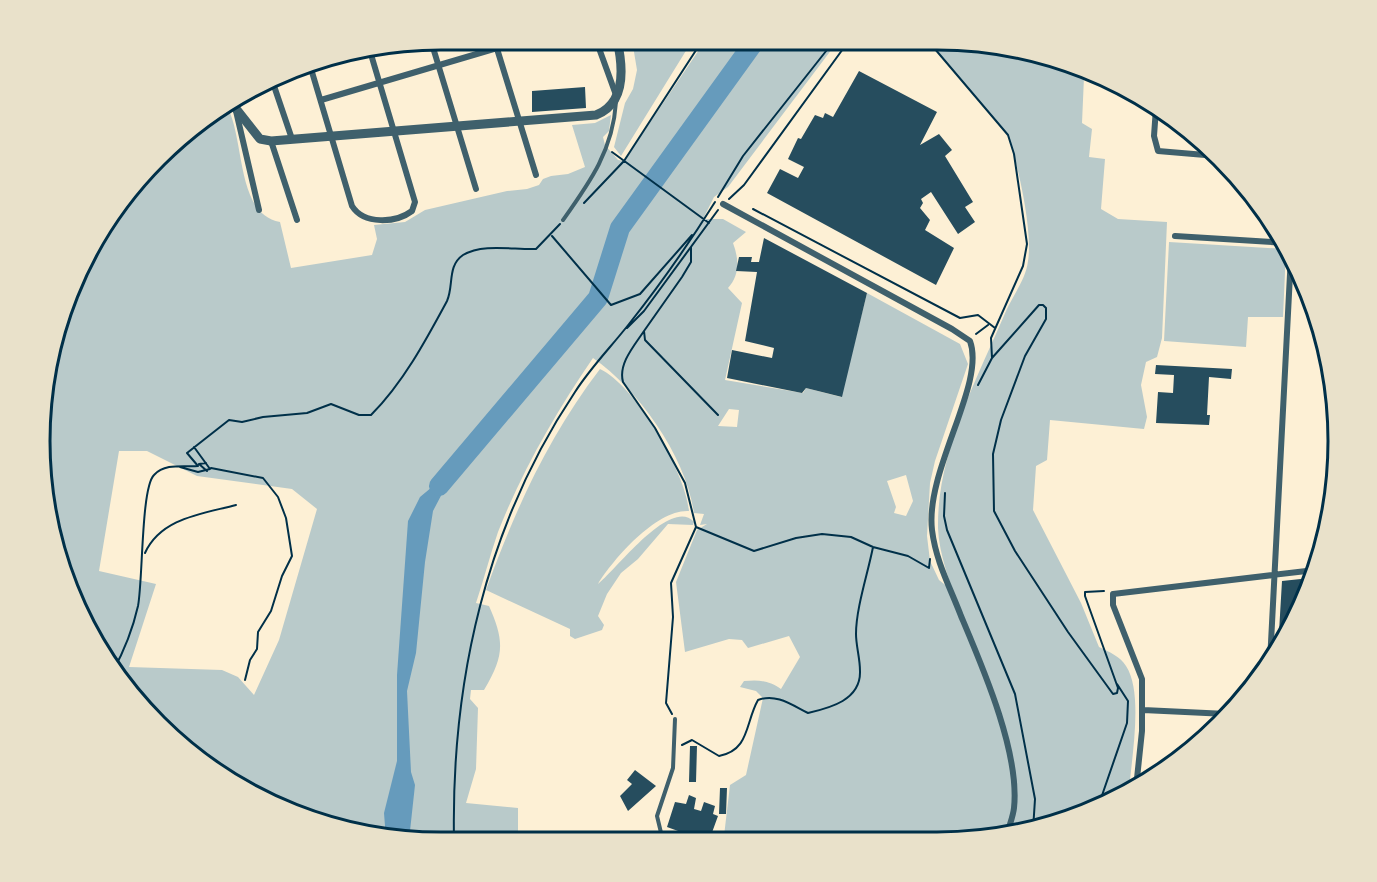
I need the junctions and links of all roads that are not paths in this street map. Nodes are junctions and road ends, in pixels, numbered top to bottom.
1 (434, 50) edge
2 (490, 50) edge
3 (498, 50) edge
4 (600, 50) edge
5 (618, 50) edge
6 (372, 56) edge
7 (438, 66) junction
8 (312, 71) edge
9 (381, 84) junction
10 (274, 87) edge
11 (616, 96) junction
12 (321, 100) junction
13 (236, 107) edge
14 (234, 108) edge
15 (1155, 116) edge
16 (519, 122) junction
17 (456, 127) junction
18 (395, 132) junction
19 (332, 137) junction
20 (292, 139) junction
21 (272, 141) junction
22 (1203, 155) edge
23 (536, 176) dead end
24 (476, 189) dead end
25 (723, 204) road end
26 (259, 210) dead end
27 (297, 220) dead end
28 (563, 220) road end
29 (1175, 236) dead end
30 (1273, 242) edge
31 (1292, 279) edge
32 (1306, 571) edge
33 (1275, 574) junction
34 (1271, 644) edge
35 (1143, 710) junction
36 (1217, 714) edge
37 (675, 719) road end
38 (1137, 777) edge
39 (1010, 825) edge
40 (661, 832) edge

1 - 7 street
2 - 7 street
3 - 16 street
4 - 11 street
5 - 11 street
6 - 9 street
7 - 9 street
7 - 17 street
8 - 12 street
9 - 12 street
9 - 18 street
10 - 20 street
11 - 16 street
11 - 28 lane
12 - 19 street
13 - 21 street
14 - 26 street
15 - 22 street
16 - 17 street
16 - 23 street
17 - 18 street
17 - 24 street
18 - 19 street
18 - 19 street
19 - 20 street
20 - 21 street
21 - 27 street
25 - 39 street
29 - 30 street
31 - 33 street
32 - 33 street
33 - 34 street
33 - 35 street
35 - 36 street
35 - 38 street
37 - 40 lane

